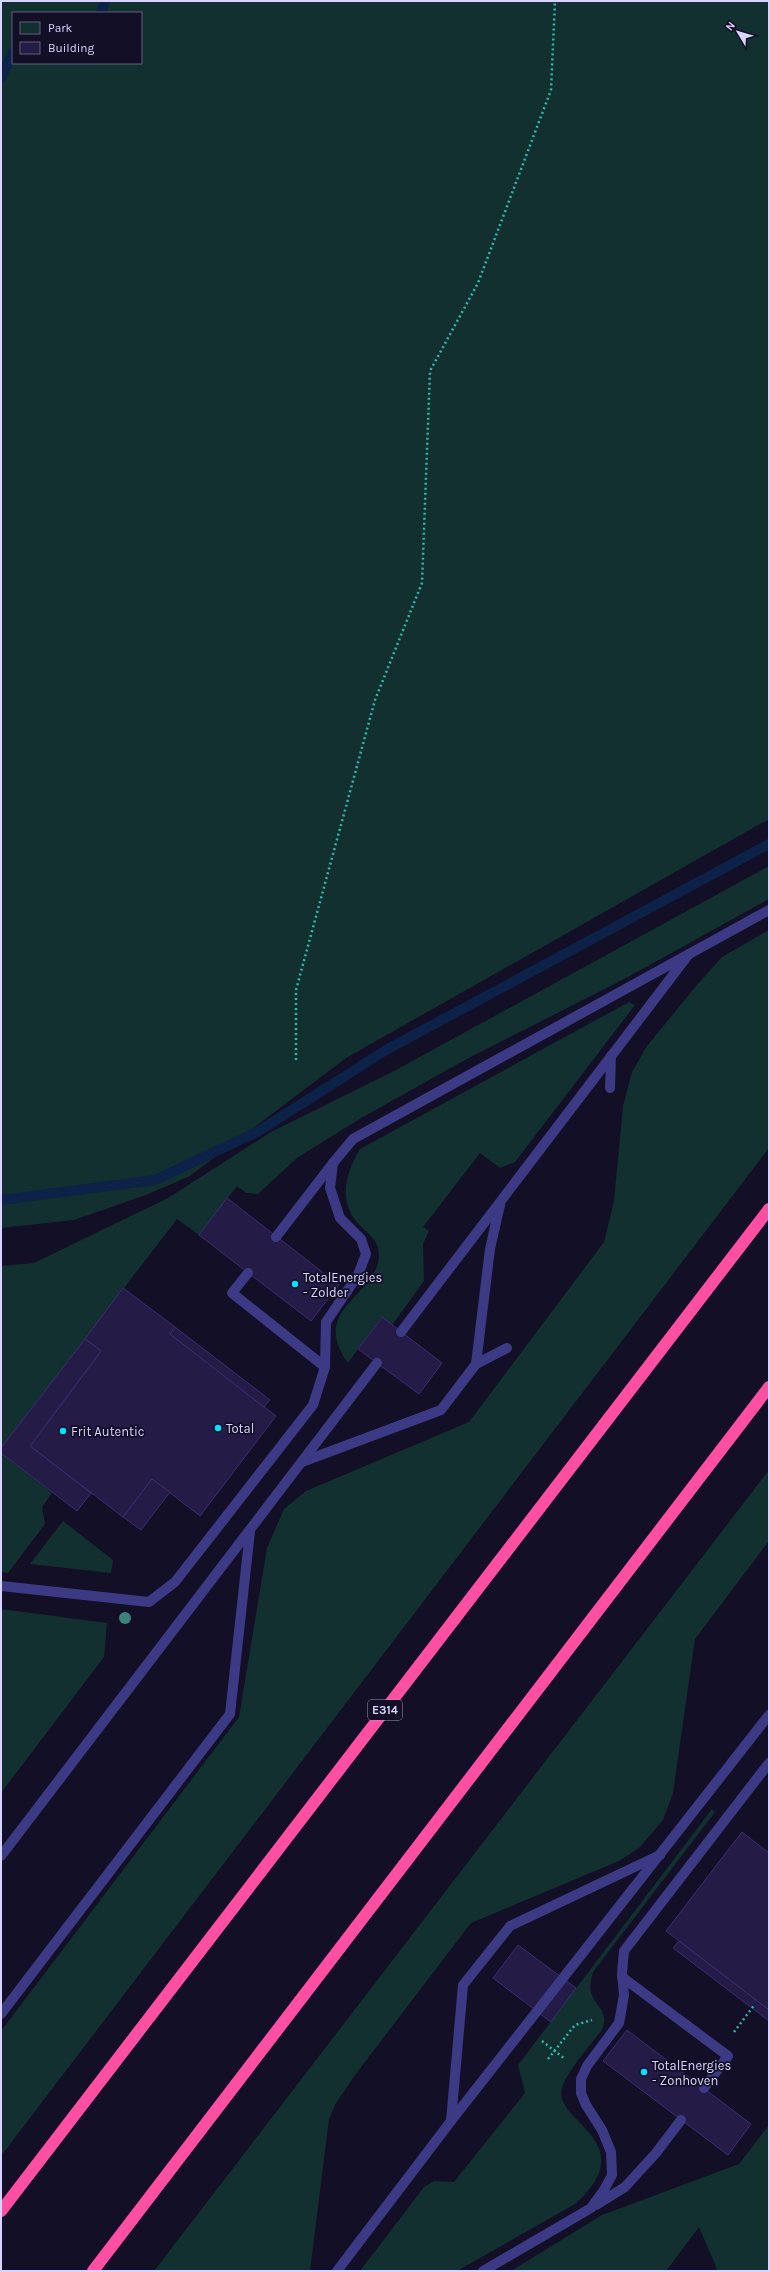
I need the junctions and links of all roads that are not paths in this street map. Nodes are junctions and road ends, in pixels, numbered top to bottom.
1 (769, 910) edge
2 (692, 951) junction
3 (611, 1056) junction
4 (610, 1088) dead end
5 (334, 1163) junction
6 (501, 1201) junction
7 (769, 1209) edge
8 (276, 1237) dead end
9 (248, 1273) dead end
10 (401, 1332) dead end
11 (507, 1348) dead end
12 (377, 1363) dead end
13 (476, 1364) junction
14 (325, 1367) junction
15 (769, 1387) edge
16 (302, 1462) junction
17 (251, 1530) junction
18 (1, 1586) edge
19 (769, 1716) edge
20 (769, 1763) edge
21 (1, 1856) edge
22 (660, 1856) junction
23 (622, 1977) junction
24 (1, 2014) edge
25 (704, 2088) dead end
26 (681, 2120) dead end
27 (451, 2121) junction
28 (591, 2208) junction
29 (1, 2211) edge
30 (93, 2271) edge
31 (337, 2271) edge
32 (483, 2271) edge

1 - 2 lane
2 - 3 lane
2 - 5 lane
3 - 4 lane
3 - 6 lane
5 - 8 lane
5 - 14 lane
6 - 10 lane
6 - 13 lane
7 - 29 highway, E314
9 - 14 lane
11 - 13 lane
12 - 16 lane
13 - 16 lane
14 - 18 lane
15 - 30 highway
16 - 17 lane
17 - 21 lane
17 - 24 lane
19 - 22 lane
20 - 23 lane
22 - 27 lane
22 - 27 lane
23 - 25 lane
23 - 28 lane
26 - 28 lane
27 - 31 lane
28 - 32 lane

